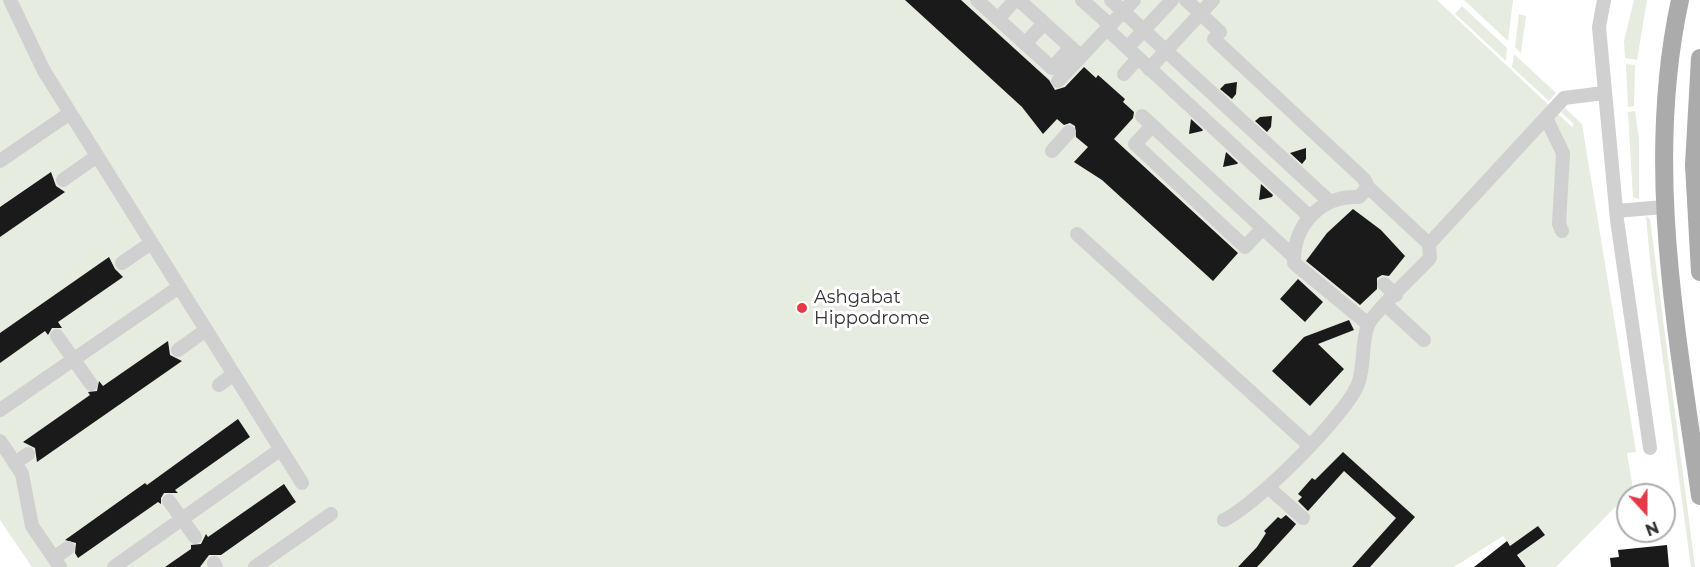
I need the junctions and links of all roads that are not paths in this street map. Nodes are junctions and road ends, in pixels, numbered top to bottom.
1 (9, 0) edge
2 (977, 0) edge
3 (1017, 0) edge
4 (1082, 0) edge
5 (1111, 0) edge
6 (1134, 0) edge
7 (1172, 0) edge
8 (1186, 0) edge
9 (1213, 0) edge
10 (1604, 0) edge
11 (1680, 0) edge
12 (1124, 11) junction
13 (1200, 14) junction
14 (998, 19) junction
15 (1044, 23) junction
16 (1109, 27) junction
17 (1144, 30) junction
18 (1025, 44) junction
19 (1127, 48) junction
20 (1166, 51) junction
21 (1076, 52) junction
22 (1138, 58) junction
23 (1700, 58) edge
24 (1149, 69) junction
25 (1124, 74) dead end
26 (1058, 81) dead end
27 (1604, 93) junction
28 (70, 113) junction
29 (1546, 118) junction
30 (1069, 132) dead end
31 (1052, 151) dead end
32 (1180, 151) junction
33 (97, 156) junction
34 (0, 161) edge
35 (1162, 170) junction
36 (1207, 176) junction
37 (63, 180) dead end
38 (1368, 188) junction
39 (1190, 195) junction
40 (1235, 202) junction
41 (1330, 202) junction
42 (1664, 207) junction
43 (1616, 211) junction
44 (1310, 217) junction
45 (1218, 221) junction
46 (1263, 228) junction
47 (1562, 231) dead end
48 (1077, 234) dead end
49 (151, 243) junction
50 (1429, 244) junction
51 (1294, 257) junction
52 (122, 263) dead end
53 (1700, 272) edge
54 (1384, 284) dead end
55 (179, 287) junction
56 (1391, 300) junction
57 (1368, 324) junction
58 (206, 330) junction
59 (57, 336) dead end
60 (1424, 340) dead end
61 (178, 350) dead end
62 (74, 360) junction
63 (234, 374) junction
64 (91, 384) dead end
65 (219, 385) dead end
66 (0, 410) edge
67 (0, 441) edge
68 (1309, 445) junction
69 (1650, 448) dead end
70 (281, 449) junction
71 (28, 454) dead end
72 (15, 463) junction
73 (302, 483) dead end
74 (1269, 488) junction
75 (1700, 496) edge
76 (169, 501) dead end
77 (331, 514) dead end
78 (1303, 518) dead end
79 (182, 519) junction
80 (1224, 520) dead end
81 (195, 537) dead end
82 (68, 548) dead end
83 (57, 562) edge
84 (114, 567) edge
85 (255, 567) edge

1 - 28 street
2 - 14 street
3 - 14 street
3 - 15 street
4 - 16 street
5 - 12 street
6 - 12 street
7 - 17 street
8 - 13 street
9 - 13 street
10 - 27 street
11 - 42 main road
12 - 16 street
12 - 17 street
13 - 20 street
13 - 38 street
14 - 18 street
15 - 18 street
15 - 21 street
16 - 19 street
16 - 21 street
17 - 19 street
17 - 20 street
18 - 21 street
19 - 22 street
20 - 24 street
20 - 41 street
21 - 26 street
22 - 24 street
22 - 25 street
23 - 53 main road
24 - 44 street
27 - 29 street
27 - 43 street
28 - 33 street
28 - 34 street
29 - 47 street
29 - 50 street
30 - 31 street
32 - 35 street
32 - 35 street
32 - 36 street
33 - 37 street
33 - 49 street
35 - 39 street
36 - 39 street
36 - 40 street
38 - 41 street
38 - 50 street
39 - 45 street
40 - 45 street
40 - 46 street
41 - 44 street
42 - 43 street
42 - 75 main road
43 - 69 street
44 - 51 street
45 - 46 street
46 - 51 street
48 - 68 street
49 - 52 street
49 - 55 street
50 - 56 street
51 - 57 street
54 - 56 street
55 - 58 street
55 - 62 street
56 - 57 street
56 - 60 street
57 - 68 street
58 - 61 street
58 - 63 street
59 - 62 street
62 - 64 street
62 - 66 street
63 - 65 street
63 - 70 street
67 - 72 street
68 - 74 street
70 - 73 street
70 - 79 street
71 - 72 street
72 - 83 street
74 - 78 street
74 - 80 street
76 - 79 street
77 - 85 street
79 - 81 street
79 - 84 street
82 - 83 street

